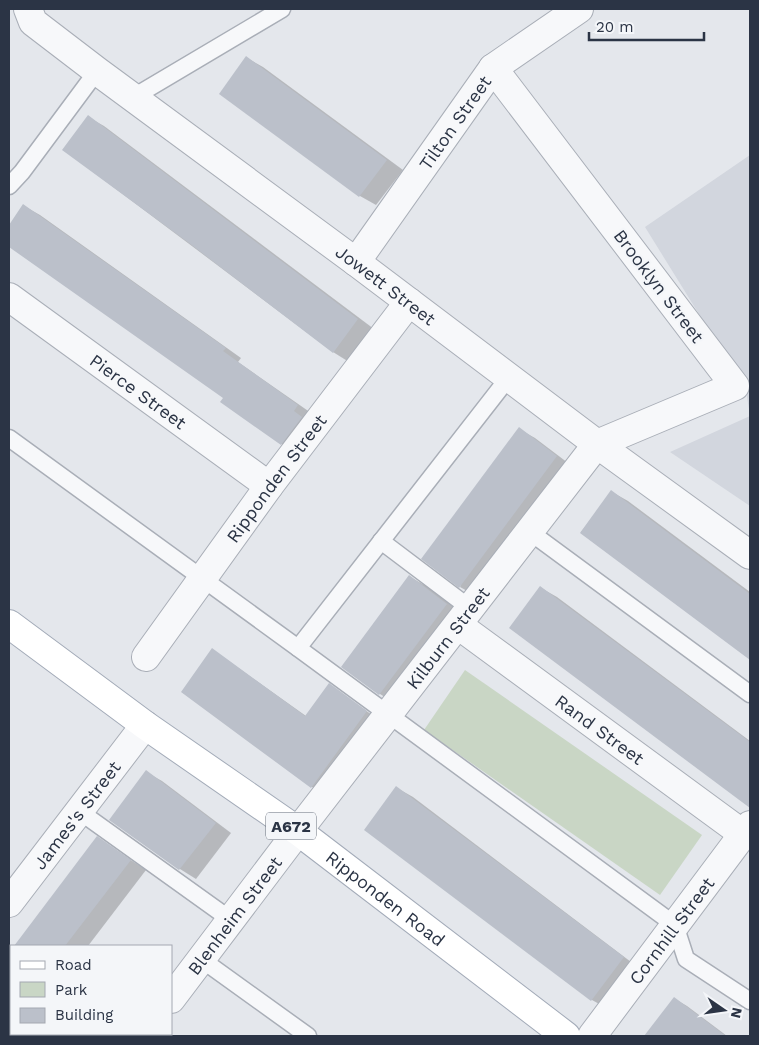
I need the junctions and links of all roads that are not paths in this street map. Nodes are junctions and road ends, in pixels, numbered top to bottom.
1 (28, 9) edge
2 (282, 9) edge
3 (579, 9) edge
4 (493, 68) junction
5 (97, 71) junction
6 (132, 98) junction
7 (9, 186) edge
8 (356, 262) junction
9 (9, 297) edge
10 (408, 302) junction
11 (509, 377) junction
12 (743, 388) edge
13 (9, 438) edge
14 (597, 444) junction
15 (269, 486) junction
16 (530, 532) junction
17 (381, 541) junction
18 (750, 556) edge
19 (203, 578) junction
20 (464, 617) junction
21 (9, 624) edge
22 (298, 648) junction
23 (146, 657) dead end
24 (750, 694) edge
25 (389, 714) junction
26 (145, 725) junction
27 (79, 811) junction
28 (747, 829) edge
29 (298, 831) junction
30 (9, 904) edge
31 (231, 920) junction
32 (675, 925) junction
33 (201, 960) junction
34 (172, 998) edge
35 (750, 1001) edge
36 (308, 1036) edge
37 (566, 1036) edge
38 (592, 1036) edge

1 - 5 street, Jowett Street
2 - 6 lane
3 - 4 street, Tilton Street
4 - 8 street, Tilton Street
4 - 12 street, Brooklyn Street
5 - 6 street, Jowett Street
5 - 7 lane
6 - 8 street, Jowett Street
8 - 10 street, Jowett Street
9 - 15 street, Pierce Street
10 - 11 street, Jowett Street
10 - 15 street, Ripponden Street
11 - 14 street, Jowett Street
11 - 17 lane
12 - 14 street, Brooklyn Street
13 - 19 lane
14 - 16 street, Kilburn Street
14 - 18 street, Jowett Street
15 - 19 street, Ripponden Street
16 - 20 street, Kilburn Street
16 - 24 lane
17 - 20 lane
17 - 22 lane
19 - 22 lane
19 - 23 street, Ripponden Street
20 - 25 street, Kilburn Street
20 - 28 street, Rand Street
21 - 26 main road, Ripponden Road / A672
22 - 25 lane
25 - 29 street, Kilburn Street
25 - 32 lane
26 - 27 street, James's Street
26 - 29 main road, Ripponden Road / A672
27 - 30 street, James's Street
27 - 31 lane
28 - 32 street, Cornhill Street
29 - 31 street, Blenheim Street
29 - 37 main road, Ripponden Road / A672
31 - 33 street, Blenheim Street
32 - 35 lane
32 - 38 street, Cornhill Street
33 - 34 street, Blenheim Street
33 - 36 lane

